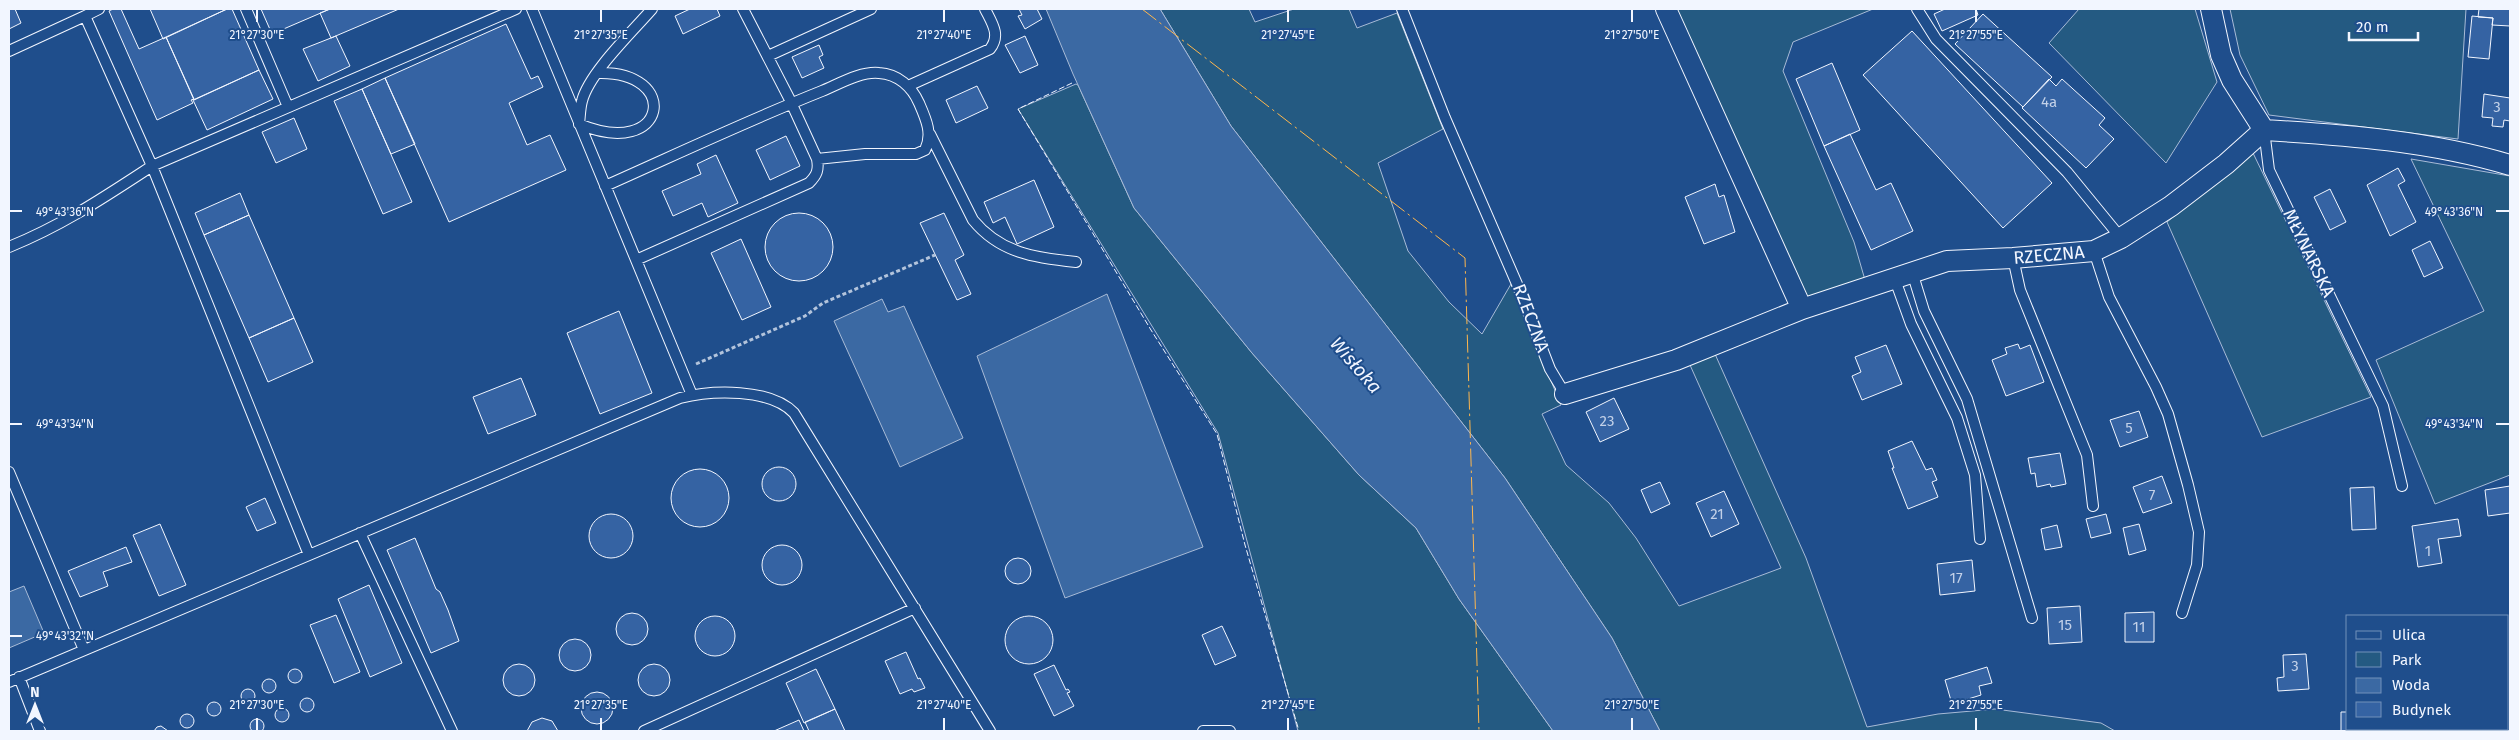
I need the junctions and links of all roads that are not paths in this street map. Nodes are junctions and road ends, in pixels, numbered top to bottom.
1 (99, 9) edge
2 (246, 9) edge
3 (516, 9) edge
4 (532, 9) edge
5 (652, 9) edge
6 (743, 9) edge
7 (871, 9) edge
8 (984, 9) edge
9 (1402, 9) edge
10 (1666, 9) edge
11 (1917, 9) edge
12 (2212, 9) edge
13 (85, 16) junction
14 (9, 50) edge
15 (768, 56) junction
16 (597, 73) junction
17 (908, 86) junction
18 (792, 103) junction
19 (288, 107) junction
20 (580, 124) junction
21 (2264, 130) junction
22 (929, 131) junction
23 (817, 159) junction
24 (2510, 165) edge
25 (152, 166) junction
26 (605, 186) junction
27 (2121, 238) junction
28 (9, 247) edge
29 (2094, 251) junction
30 (2013, 258) junction
31 (636, 260) junction
32 (1076, 262) dead end
33 (1903, 274) junction
34 (1802, 309) junction
35 (692, 394) junction
36 (1566, 394) joint
37 (9, 472) edge
38 (2402, 486) dead end
39 (2093, 506) dead end
40 (360, 533) junction
41 (1980, 539) dead end
42 (308, 555) junction
43 (916, 608) junction
44 (2182, 613) dead end
45 (2032, 618) dead end
46 (84, 650) junction
47 (19, 677) junction
48 (9, 682) edge
49 (40, 731) edge
50 (452, 731) edge
51 (644, 731) edge
52 (990, 731) edge
53 (1203, 731) edge
54 (1230, 731) edge

1 - 13 lane
2 - 19 lane
3 - 19 lane
4 - 20 lane
5 - 16 lane
6 - 15 lane
7 - 15 lane
8 - 17 lane
9 - 36 lane, RZECZNA
10 - 34 street
11 - 27 lane
12 - 21 street, MŁYNARSKA
13 - 14 lane
13 - 25 lane
15 - 18 lane
16 - 20 lane
16 - 20 lane
17 - 18 lane
17 - 22 lane
18 - 23 lane
18 - 26 lane
19 - 25 lane
20 - 26 lane
21 - 24 street
21 - 27 street, RZECZNA
21 - 38 lane, MŁYNARSKA
22 - 23 lane
22 - 32 lane
23 - 31 lane
25 - 28 lane
25 - 42 lane
26 - 31 lane
27 - 29 street, RZECZNA
29 - 30 street, RZECZNA
29 - 44 lane
30 - 33 street, RZECZNA
30 - 39 lane
31 - 35 lane
33 - 34 street, RZECZNA
33 - 41 lane
33 - 45 lane
34 - 36 street, RZECZNA
35 - 40 lane
35 - 43 lane
37 - 46 lane
40 - 42 lane
40 - 50 lane
42 - 46 lane
43 - 51 lane
43 - 52 lane
46 - 47 lane
47 - 48 lane
47 - 49 lane
53 - 54 lane

